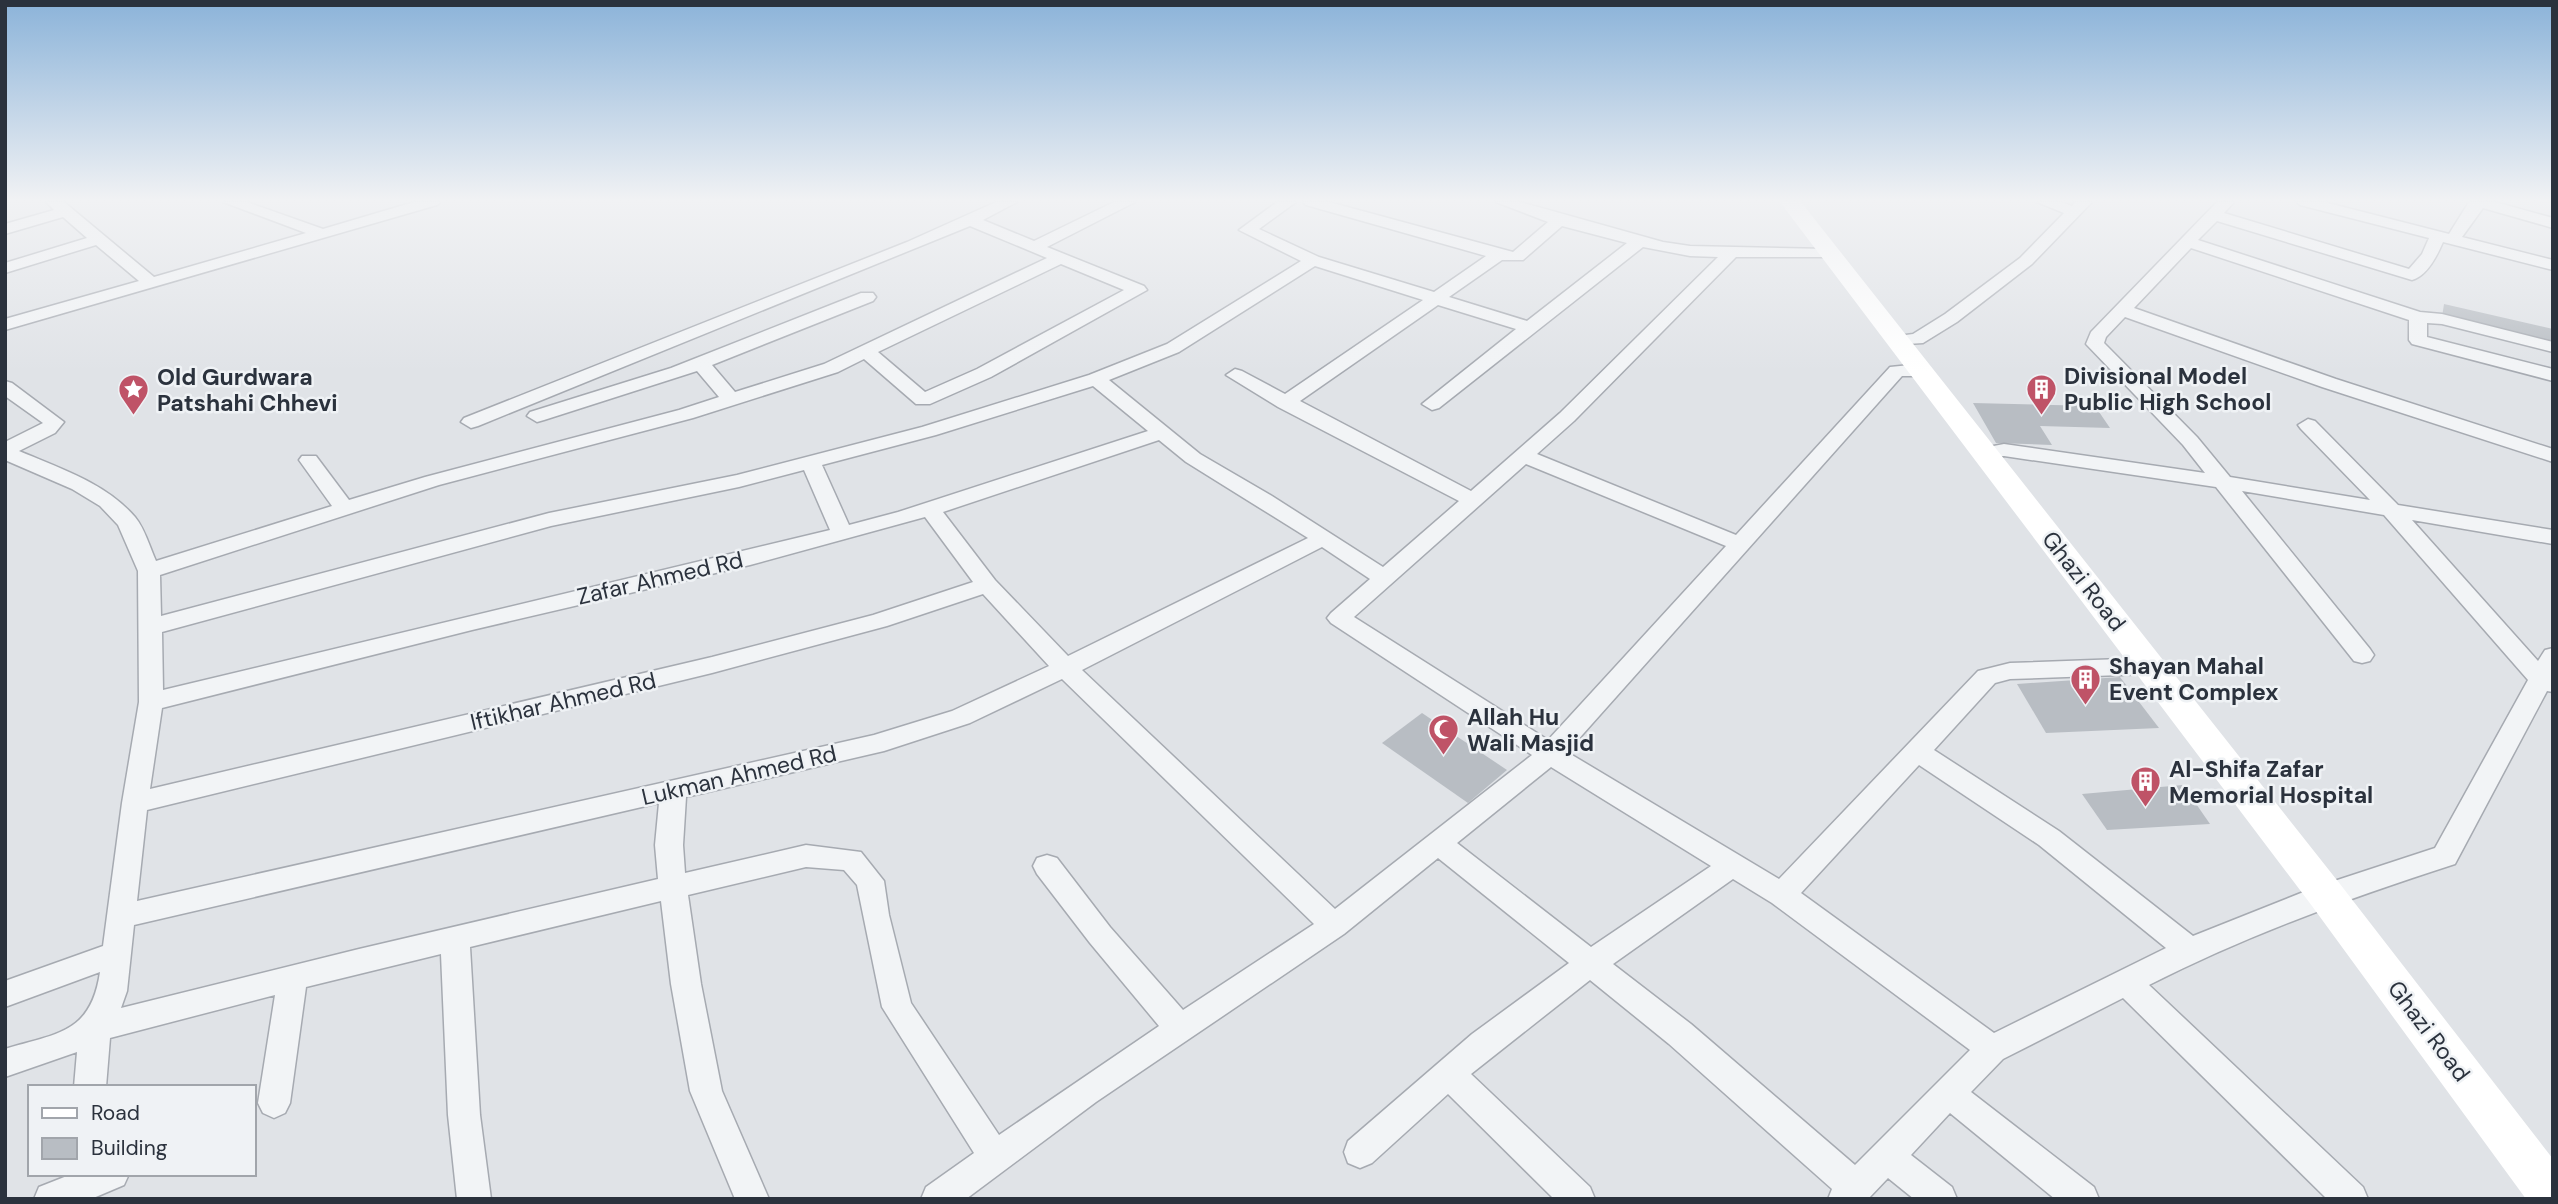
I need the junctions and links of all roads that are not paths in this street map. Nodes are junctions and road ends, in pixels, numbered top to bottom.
1 (37, 258) edge
2 (119, 258) edge
3 (238, 258) edge
4 (880, 258) edge
5 (1061, 258) joint
6 (1309, 258) edge
7 (1494, 258) edge
8 (1618, 258) edge
9 (1726, 258) edge
10 (1831, 258) edge
11 (2029, 258) edge
12 (2173, 258) edge
13 (2238, 258) edge
14 (2364, 258) edge
15 (2427, 258) edge
16 (2526, 258) edge
17 (1313, 260) junction
18 (2553, 265) edge
19 (5, 268) edge
20 (151, 283) junction
21 (867, 297) dead end
22 (1438, 298) junction
23 (2123, 310) junction
24 (2418, 317) junction
25 (5, 325) edge
26 (1530, 328) junction
27 (1897, 341) junction
28 (2553, 347) edge
29 (866, 351) junction
30 (700, 363) junction
31 (1920, 370) junction
32 (1235, 375) dead end
33 (2553, 375) edge
34 (1096, 379) junction
35 (5, 387) edge
36 (731, 400) junction
37 (1285, 403) junction
38 (1432, 404) dead end
39 (537, 416) dead end
40 (471, 422) dead end
41 (2308, 425) dead end
42 (1162, 433) junction
43 (5, 451) edge
44 (1985, 453) junction
45 (1523, 456) junction
46 (2553, 456) edge
47 (309, 460) dead end
48 (810, 462) junction
49 (2222, 482) junction
50 (1472, 500) junction
51 (344, 508) junction
52 (930, 509) junction
53 (2391, 510) junction
54 (842, 533) junction
55 (2553, 537) edge
56 (1324, 538) junction
57 (1739, 544) junction
58 (149, 571) junction
59 (1384, 578) junction
60 (987, 585) junction
61 (150, 627) junction
62 (2362, 655) dead end
63 (2149, 666) junction
64 (1065, 668) junction
65 (2549, 673) edge
66 (151, 702) junction
67 (1917, 751) junction
68 (1550, 754) junction
69 (673, 791) junction
70 (135, 803) junction
71 (1438, 843) junction
72 (1733, 865) junction
73 (1047, 866) dead end
74 (673, 888) junction
75 (1782, 894) junction
76 (2326, 895) junction
77 (121, 916) junction
78 (1334, 926) junction
79 (455, 939) junction
80 (2190, 950) junction
81 (117, 953) junction
82 (1590, 964) junction
83 (292, 978) junction
84 (2126, 982) junction
85 (5, 994) edge
86 (95, 1027) junction
87 (1180, 1028) junction
88 (1992, 1049) junction
89 (5, 1063) edge
90 (1449, 1074) junction
91 (90, 1085) edge
92 (1949, 1093) junction
93 (274, 1103) dead end
94 (1360, 1152) dead end
95 (1887, 1156) junction
96 (995, 1157) junction
97 (102, 1176) edge
98 (82, 1180) edge
99 (1851, 1193) edge
100 (2553, 1196) edge
101 (51, 1199) edge
102 (474, 1199) edge
103 (752, 1199) edge
104 (937, 1199) edge
105 (1578, 1199) edge
106 (1940, 1199) edge
107 (2082, 1199) edge
108 (2351, 1199) edge

1 - 19 street
2 - 20 street
3 - 20 street
4 - 40 street
5 - 29 street
5 - 29 street
6 - 17 street
7 - 22 street
8 - 26 street
9 - 45 street
10 - 27 main road, Ghazi Road
11 - 27 street
12 - 23 street
13 - 24 street
14 - 15 street
16 - 18 street
17 - 22 street
17 - 34 street
20 - 25 street
21 - 30 street
22 - 26 street
22 - 37 street
23 - 46 street
23 - 49 street
24 - 28 street
24 - 33 street
26 - 38 street
27 - 31 main road, Ghazi Road
29 - 36 street
30 - 36 street
30 - 39 street
31 - 44 main road, Ghazi Road
31 - 57 street
32 - 37 street
34 - 42 street
34 - 48 street
35 - 43 street
36 - 51 street
37 - 50 street
41 - 53 street
42 - 52 street, Zafar Ahmed Rd
42 - 56 street
43 - 58 street
44 - 49 street
44 - 63 main road, Ghazi Road
45 - 50 street
45 - 57 street
47 - 51 street
48 - 54 street
48 - 61 street
49 - 53 street
49 - 62 street
50 - 59 street
51 - 58 street
52 - 54 street, Zafar Ahmed Rd
52 - 60 street
53 - 55 street
53 - 65 street
54 - 66 street, Zafar Ahmed Rd
56 - 59 street
56 - 64 street, Lukman Ahmed Rd
57 - 68 street
58 - 61 street
59 - 68 street
60 - 64 street
60 - 70 street, Iftikhar Ahmed Rd
61 - 66 street
63 - 67 street
63 - 76 main road, Ghazi Road
64 - 69 street, Lukman Ahmed Rd
64 - 78 street
65 - 76 street
66 - 70 street
67 - 75 street
67 - 80 street
68 - 71 street
68 - 72 street
69 - 74 street
69 - 77 street, Lukman Ahmed Rd
70 - 77 street
71 - 78 street
71 - 82 street
72 - 75 street
72 - 82 street
73 - 87 street
74 - 79 street
74 - 96 street
74 - 103 street
75 - 88 street
76 - 80 street
76 - 100 main road, Ghazi Road
77 - 81 street
78 - 87 street
79 - 83 street
79 - 102 street
80 - 84 street
81 - 85 street
81 - 86 street
82 - 90 street
82 - 99 street
83 - 86 street
83 - 93 street
84 - 88 street
84 - 108 street
86 - 89 street
86 - 91 street
87 - 96 street
88 - 92 street
90 - 94 street
90 - 105 street
92 - 95 street
92 - 107 street
95 - 99 street
95 - 106 street
96 - 104 street
97 - 98 street
98 - 101 street

